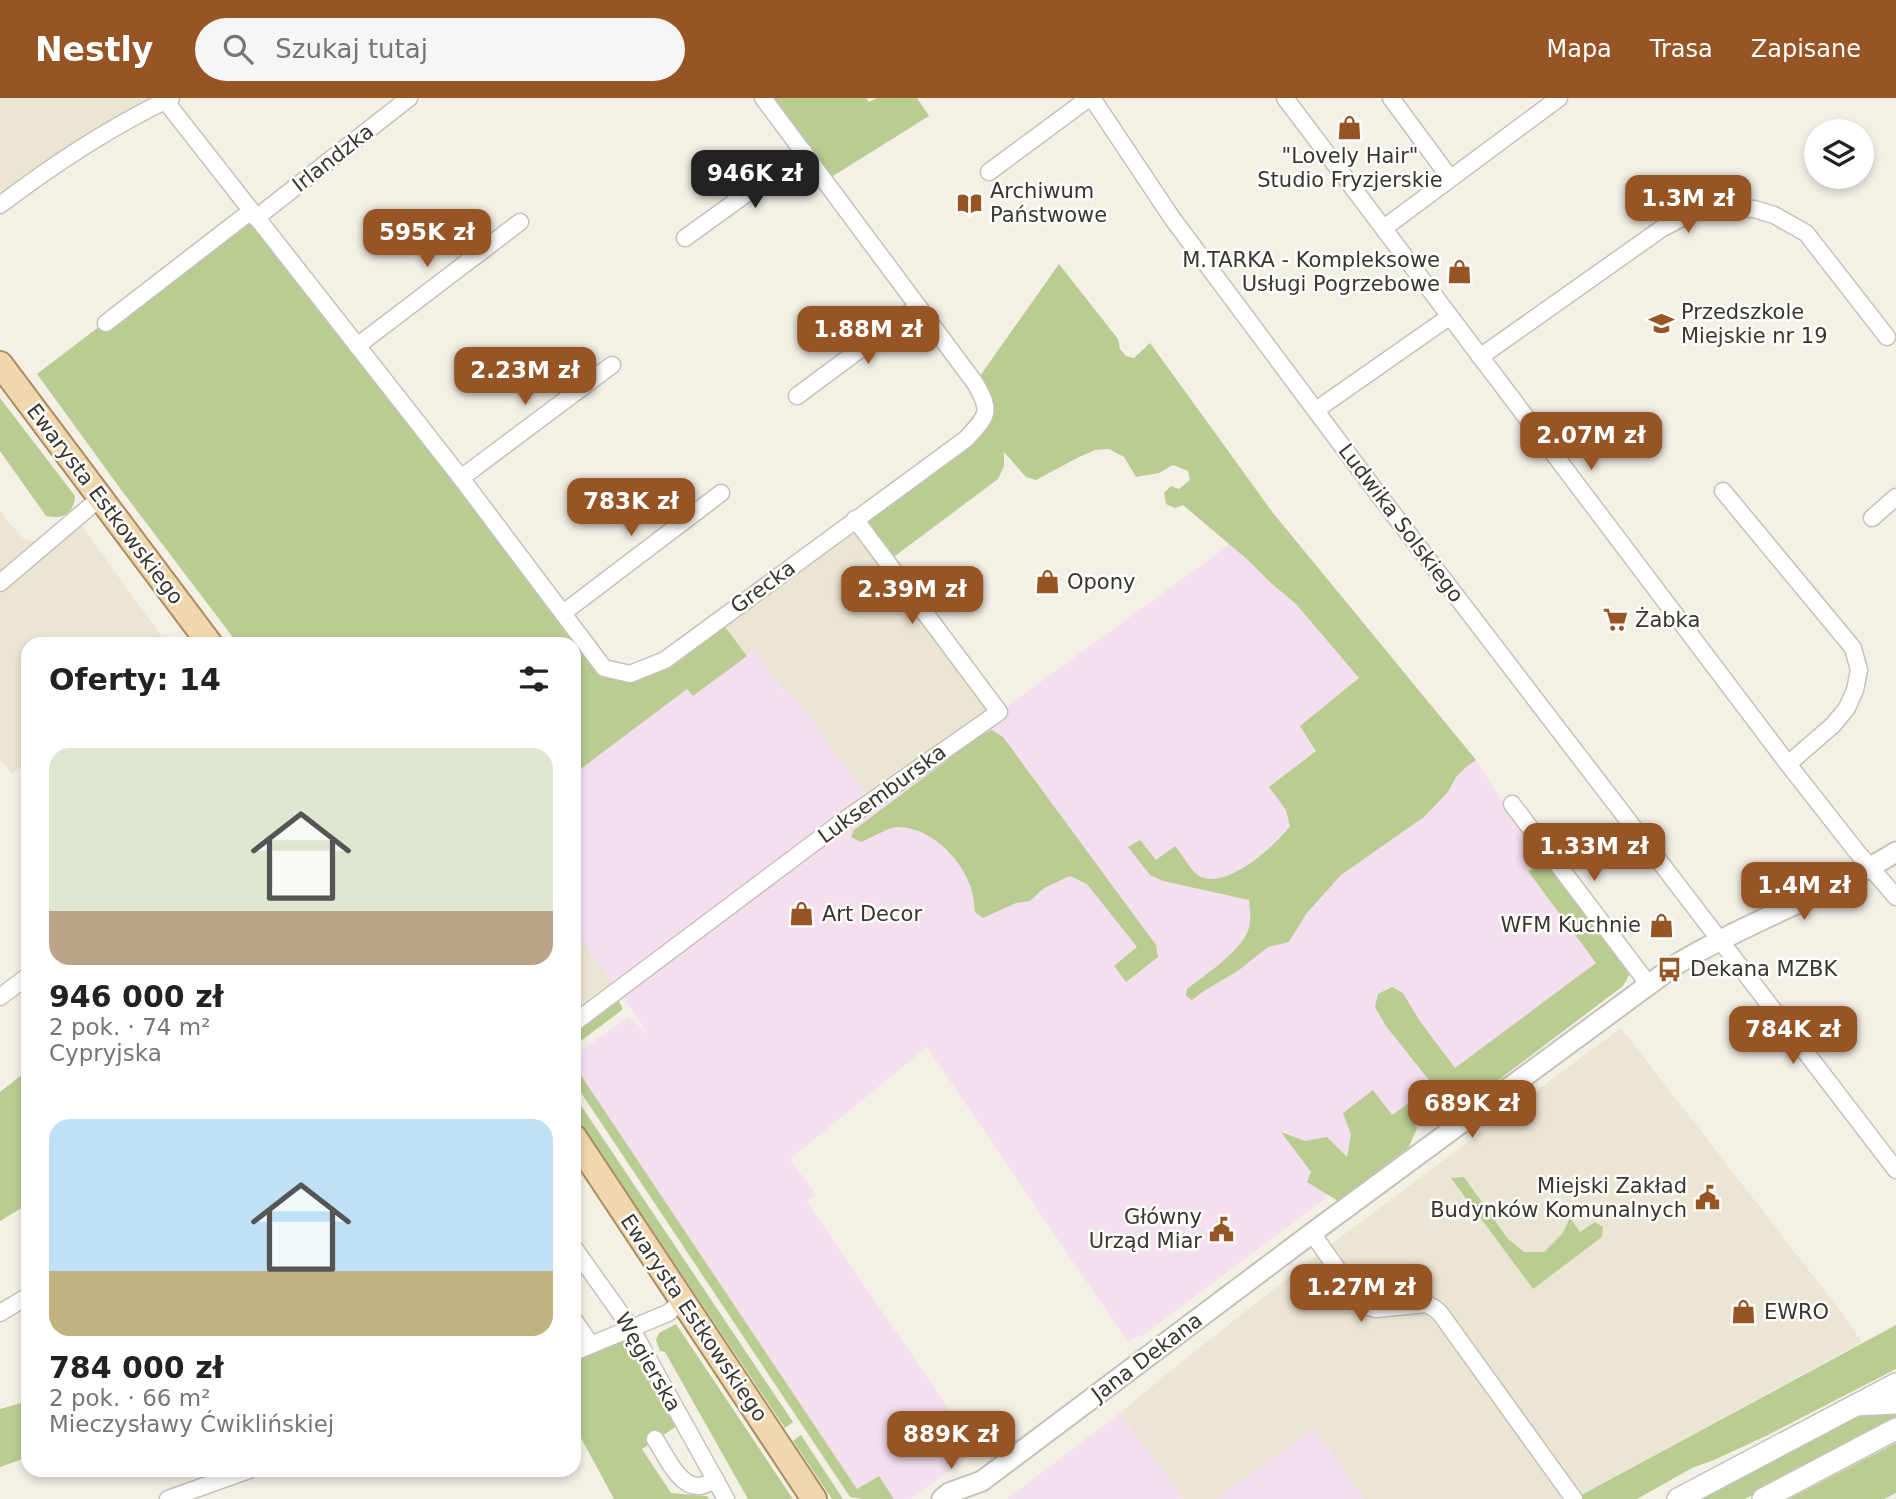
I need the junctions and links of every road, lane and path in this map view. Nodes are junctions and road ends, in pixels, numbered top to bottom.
1 (409, 98) edge
2 (763, 98) edge
3 (1091, 98) edge
4 (1285, 98) edge
5 (1391, 98) edge
6 (1559, 98) edge
7 (166, 99) edge
8 (804, 152) junction
9 (989, 172) dead end
10 (36, 177) junction
11 (1450, 178) junction
12 (0, 194) edge
13 (0, 205) edge
14 (254, 214) junction
15 (520, 222) dead end
16 (1384, 228) junction
17 (685, 238) dead end
18 (918, 307) junction
19 (1450, 317) junction
20 (106, 323) dead end
21 (1887, 337) dead end
22 (357, 346) junction
23 (1480, 357) junction
24 (0, 363) edge
25 (612, 365) dead end
26 (797, 396) dead end
27 (1316, 410) junction
28 (461, 478) junction
29 (1723, 491) dead end
30 (721, 493) dead end
31 (1896, 497) edge
32 (100, 498) junction
33 (1872, 518) dead end
34 (855, 519) junction
35 (0, 583) edge
36 (563, 614) junction
37 (205, 637) edge
38 (581, 637) edge
39 (581, 637) edge
40 (1788, 764) junction
41 (1512, 804) dead end
42 (1896, 852) edge
43 (1870, 867) junction
44 (1896, 897) edge
45 (1720, 940) junction
46 (21, 981) edge
47 (1649, 985) junction
48 (0, 997) edge
49 (581, 1018) edge
50 (581, 1148) edge
51 (1896, 1170) edge
52 (1312, 1233) junction
53 (581, 1258) edge
54 (21, 1300) edge
55 (682, 1301) junction
56 (0, 1313) edge
57 (631, 1328) junction
58 (581, 1330) edge
59 (591, 1345) junction
60 (581, 1349) edge
61 (1896, 1384) edge
62 (1896, 1404) edge
63 (1854, 1406) junction
64 (1891, 1433) edge
65 (656, 1440) dead end
66 (229, 1477) edge
67 (716, 1480) junction
68 (982, 1481) junction
69 (168, 1499) edge
70 (726, 1499) edge
71 (814, 1499) edge
72 (942, 1499) edge
73 (969, 1499) edge
74 (1574, 1499) edge
75 (1678, 1499) edge
76 (1763, 1499) edge

1 - 14 street, Irlandzka
2 - 8 street
3 - 9 street, Ludwika Solskiego
3 - 27 street, Ludwika Solskiego
4 - 16 street
5 - 11 street
6 - 11 street
7 - 10 street
7 - 14 street
8 - 17 street
8 - 18 street
10 - 12 street
10 - 13 street
11 - 16 street
14 - 20 street, Irlandzka
14 - 22 street
15 - 22 street
16 - 19 street
18 - 26 street
18 - 34 street, Grecka
19 - 23 street
19 - 27 street
21 - 23 street
22 - 28 street
23 - 40 street
24 - 32 main road, Ewarysta Estkowskiego
25 - 28 street
27 - 45 street, Ludwika Solskiego
28 - 36 street
29 - 40 street
30 - 36 street
31 - 33 street
32 - 35 street
32 - 37 main road, Ewarysta Estkowskiego
34 - 38 street, Grecka
34 - 49 street, Luksemburska
36 - 39 street, Grecka
40 - 43 street
41 - 47 street
42 - 43 street, Jana Dekana
43 - 44 street
43 - 45 street, Jana Dekana
45 - 47 street, Jana Dekana
45 - 51 street, Ludwika Solskiego
46 - 48 street
47 - 52 street, Jana Dekana
50 - 55 main road, Ewarysta Estkowskiego
52 - 68 street, Jana Dekana
52 - 74 street
53 - 57 street, Węgierska
54 - 56 street
55 - 57 street
55 - 71 main road, Ewarysta Estkowskiego
57 - 59 street
57 - 67 street, Węgierska
58 - 59 street, Węgierska
59 - 60 street
61 - 63 main road
62 - 63 street
63 - 75 main road
64 - 76 main road
65 - 67 street, Węgierska
66 - 69 street
67 - 70 street, Węgierska
68 - 72 street, Jana Dekana
68 - 73 street, Jana Dekana

